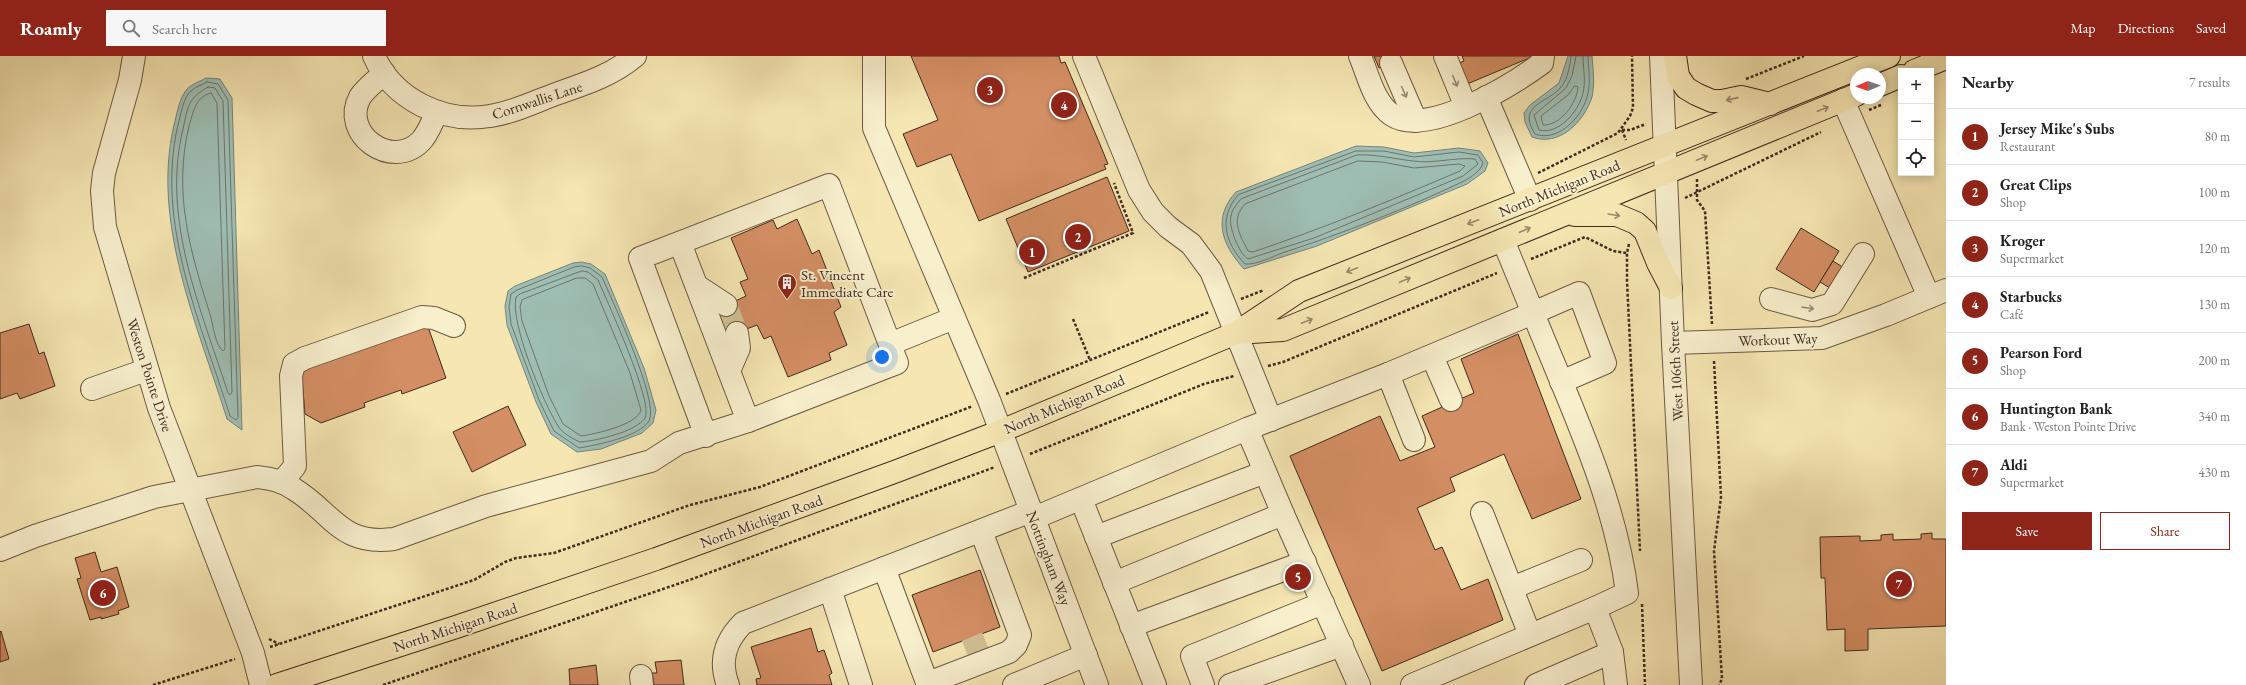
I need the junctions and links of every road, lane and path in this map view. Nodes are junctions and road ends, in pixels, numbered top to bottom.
1 (133, 56) edge
2 (635, 56) edge
3 (874, 56) edge
4 (1084, 56) edge
5 (1360, 56) edge
6 (1445, 56) edge
7 (1543, 56) edge
8 (1632, 56) edge
9 (1661, 56) edge
10 (1675, 56) edge
11 (1804, 56) edge
12 (1889, 56) edge
13 (1946, 58) edge
14 (1392, 63) dead end
15 (378, 65) edge
16 (1921, 68) edge
17 (1898, 79) edge
18 (1739, 81) dead end
19 (1886, 91) edge
20 (1486, 97) junction
21 (1770, 104) junction
22 (1850, 104) edge
23 (1466, 106) junction
24 (436, 112) junction
25 (1416, 121) junction
26 (1822, 131) dead end
27 (1665, 146) junction
28 (1666, 173) junction
29 (1113, 178) dead end
30 (1526, 190) junction
31 (1562, 215) junction
32 (1502, 240) junction
33 (1630, 241) dead end
34 (680, 243) junction
35 (1627, 253) junction
36 (1863, 254) dead end
37 (1514, 266) junction
38 (1024, 278) dead end
39 (697, 286) junction
40 (1270, 287) dead end
41 (1671, 288) junction
42 (1937, 293) edge
43 (1771, 299) dead end
44 (726, 305) tunnel mouth
45 (1226, 306) junction
46 (1534, 313) junction
47 (954, 318) junction
48 (1072, 319) dead end
49 (454, 326) dead end
50 (1236, 332) junction
51 (737, 333) tunnel mouth
52 (1713, 341) junction
53 (1673, 343) junction
54 (890, 344) junction
55 (1432, 356) junction
56 (1090, 360) junction
57 (146, 370) junction
58 (1252, 370) junction
59 (729, 371) junction
60 (1388, 374) junction
61 (1561, 382) junction
62 (92, 389) dead end
63 (989, 400) junction
64 (1451, 400) dead end
65 (1271, 420) junction
66 (748, 422) junction
67 (1247, 429) junction
68 (1001, 431) junction
69 (706, 436) junction
70 (1414, 440) dead end
71 (1030, 454) dead end
72 (995, 467) dead end
73 (1265, 472) junction
74 (282, 482) junction
75 (190, 492) junction
76 (1081, 499) junction
77 (1482, 513) dead end
78 (1283, 514) junction
79 (1033, 515) junction
80 (981, 531) junction
81 (1096, 538) junction
82 (0, 550) edge
83 (1640, 553) dead end
84 (1582, 560) dead end
85 (1305, 562) junction
86 (884, 568) junction
87 (1114, 583) junction
88 (1512, 588) junction
89 (830, 589) junction
90 (1642, 598) dead end
91 (1323, 603) junction
92 (1595, 608) junction
93 (1131, 626) junction
94 (1530, 635) junction
95 (995, 640) tunnel mouth
96 (281, 644) dead end
97 (1016, 645) junction
98 (1342, 645) junction
99 (966, 651) tunnel mouth
100 (1612, 652) junction
101 (1086, 655) junction
102 (222, 664) dead end
103 (956, 671) junction
104 (928, 684) edge
105 (153, 685) edge
106 (261, 685) edge
107 (277, 685) edge
108 (383, 685) edge
109 (728, 685) edge
110 (861, 685) edge
111 (1014, 685) edge
112 (1098, 685) edge
113 (1155, 685) edge
114 (1203, 685) edge
115 (1230, 685) edge
116 (1359, 685) edge
117 (1412, 685) edge
118 (1536, 685) edge
119 (1616, 685) edge
120 (1645, 685) edge
121 (1691, 685) edge
122 (1719, 685) edge

1 - 57 street, Weston Pointe Drive
2 - 24 street, Cornwallis Lane
3 - 47 street, Nottingham Way
4 - 45 street
5 - 25 street
6 -> 23 street
7 - 20 street
8 - 30 path
9 - 27 street, West 106th Street
21 -> 10 main road
11 - 18 path
12 - 21 main road, North Michigan Road
13 - 16 main road
14 -> 25 street
15 - 24 street, Cornwallis Lane
15 - 24 street
17 - 19 main road
20 - 23 street
20 - 30 street
21 - 27 main road, North Michigan Road
28 -> 22 main road, North Michigan Road
22 - 42 street
23 - 25 street
26 - 52 path
27 - 28 street, West 106th Street
27 - 30 main road, North Michigan Road
28 - 31 main road, North Michigan Road
28 - 41 street, West 106th Street
29 - 38 path
30 -> 50 main road, North Michigan Road
32 -> 31 main road, North Michigan Road
31 -> 41 main road
32 - 37 street
50 -> 32 main road, North Michigan Road
33 - 35 path
34 - 39 street
34 - 54 street
34 - 69 street
35 - 37 path
35 - 83 path
43 -> 36 street
37 - 46 street
37 - 58 path
39 - 44 street
39 - 59 street
40 - 45 path
41 - 53 street, West 106th Street
42 - 52 street, Workout Way
45 - 50 street
45 - 56 path
46 - 55 street
46 - 61 street
46 - 61 street
47 - 54 street
47 - 63 street, Nottingham Way
48 - 56 path
49 - 74 street
50 - 58 street
50 - 68 main road, North Michigan Road
51 - 59 street
52 - 53 street, Workout Way
52 - 122 path
53 - 121 street, West 106th Street
54 - 66 street
55 - 60 street
55 - 64 street
56 - 63 path
57 - 62 street
57 - 75 street, Weston Pointe Drive
58 - 65 street
58 - 71 path
59 - 66 street
60 - 65 street
60 - 70 street
61 - 92 street
63 - 68 street, Nottingham Way
63 - 96 path
65 - 67 street
66 - 69 street
67 - 73 street
67 - 76 street
68 - 79 street, Nottingham Way
68 - 107 main road, North Michigan Road
69 - 74 street
72 - 108 path
73 - 78 street
73 - 81 street
74 - 75 street
75 - 82 street
75 - 106 street, Weston Pointe Drive
76 - 79 street
76 - 81 street
77 - 88 street
78 - 85 street
78 - 87 street
79 - 80 street
79 - 101 street, Nottingham Way
80 - 86 street
80 - 97 street
81 - 87 street
84 - 88 street
85 - 91 street
85 - 93 street
86 - 89 street
86 - 104 street
87 - 93 street
88 - 94 street
89 - 109 street
89 - 110 street
90 - 120 path
91 - 98 street
91 - 114 street
92 - 94 street
92 - 100 street
93 - 113 street
94 - 117 street
95 - 97 street
97 - 103 street
98 - 115 street
98 - 116 street
99 - 103 street
100 - 118 street
100 - 119 street
101 - 111 street
101 - 112 street, Nottingham Way
102 - 105 path
103 - 104 street

